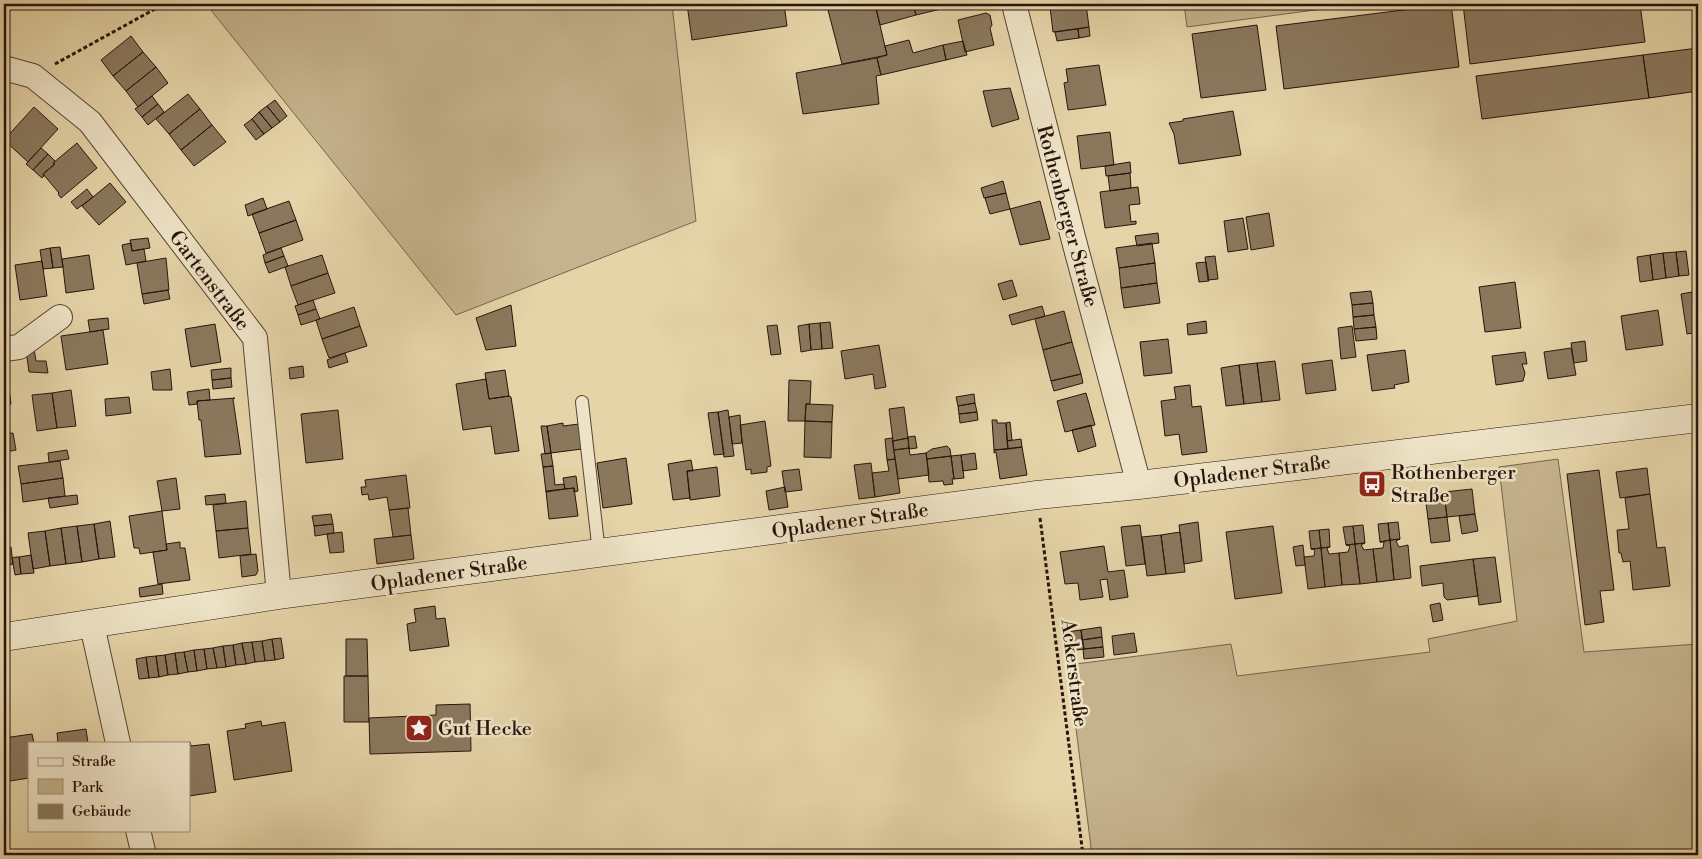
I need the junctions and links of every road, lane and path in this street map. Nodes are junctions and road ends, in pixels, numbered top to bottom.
1 (164, 4) edge
2 (1014, 4) edge
3 (4, 68) edge
4 (33, 76) junction
5 (60, 317) dead end
6 (4, 349) edge
7 (582, 402) dead end
8 (1698, 418) edge
9 (1139, 485) junction
10 (1036, 495) junction
11 (599, 553) junction
12 (279, 596) junction
13 (92, 625) junction
14 (4, 637) edge
15 (118, 742) edge
16 (138, 832) edge
17 (144, 855) edge
18 (1083, 855) edge

1 - 4 path
2 - 9 street, Rothenberger Straße
3 - 4 street, Gartenstraße
4 - 12 street, Gartenstraße
5 - 6 street
7 - 11 lane
8 - 9 main road, Opladener Straße
9 - 10 main road, Opladener Straße
10 - 11 main road, Opladener Straße
10 - 18 path, Ackerstraße
11 - 12 main road, Opladener Straße
12 - 13 main road, Opladener Straße
13 - 14 main road, Opladener Straße
13 - 15 street
16 - 17 street

